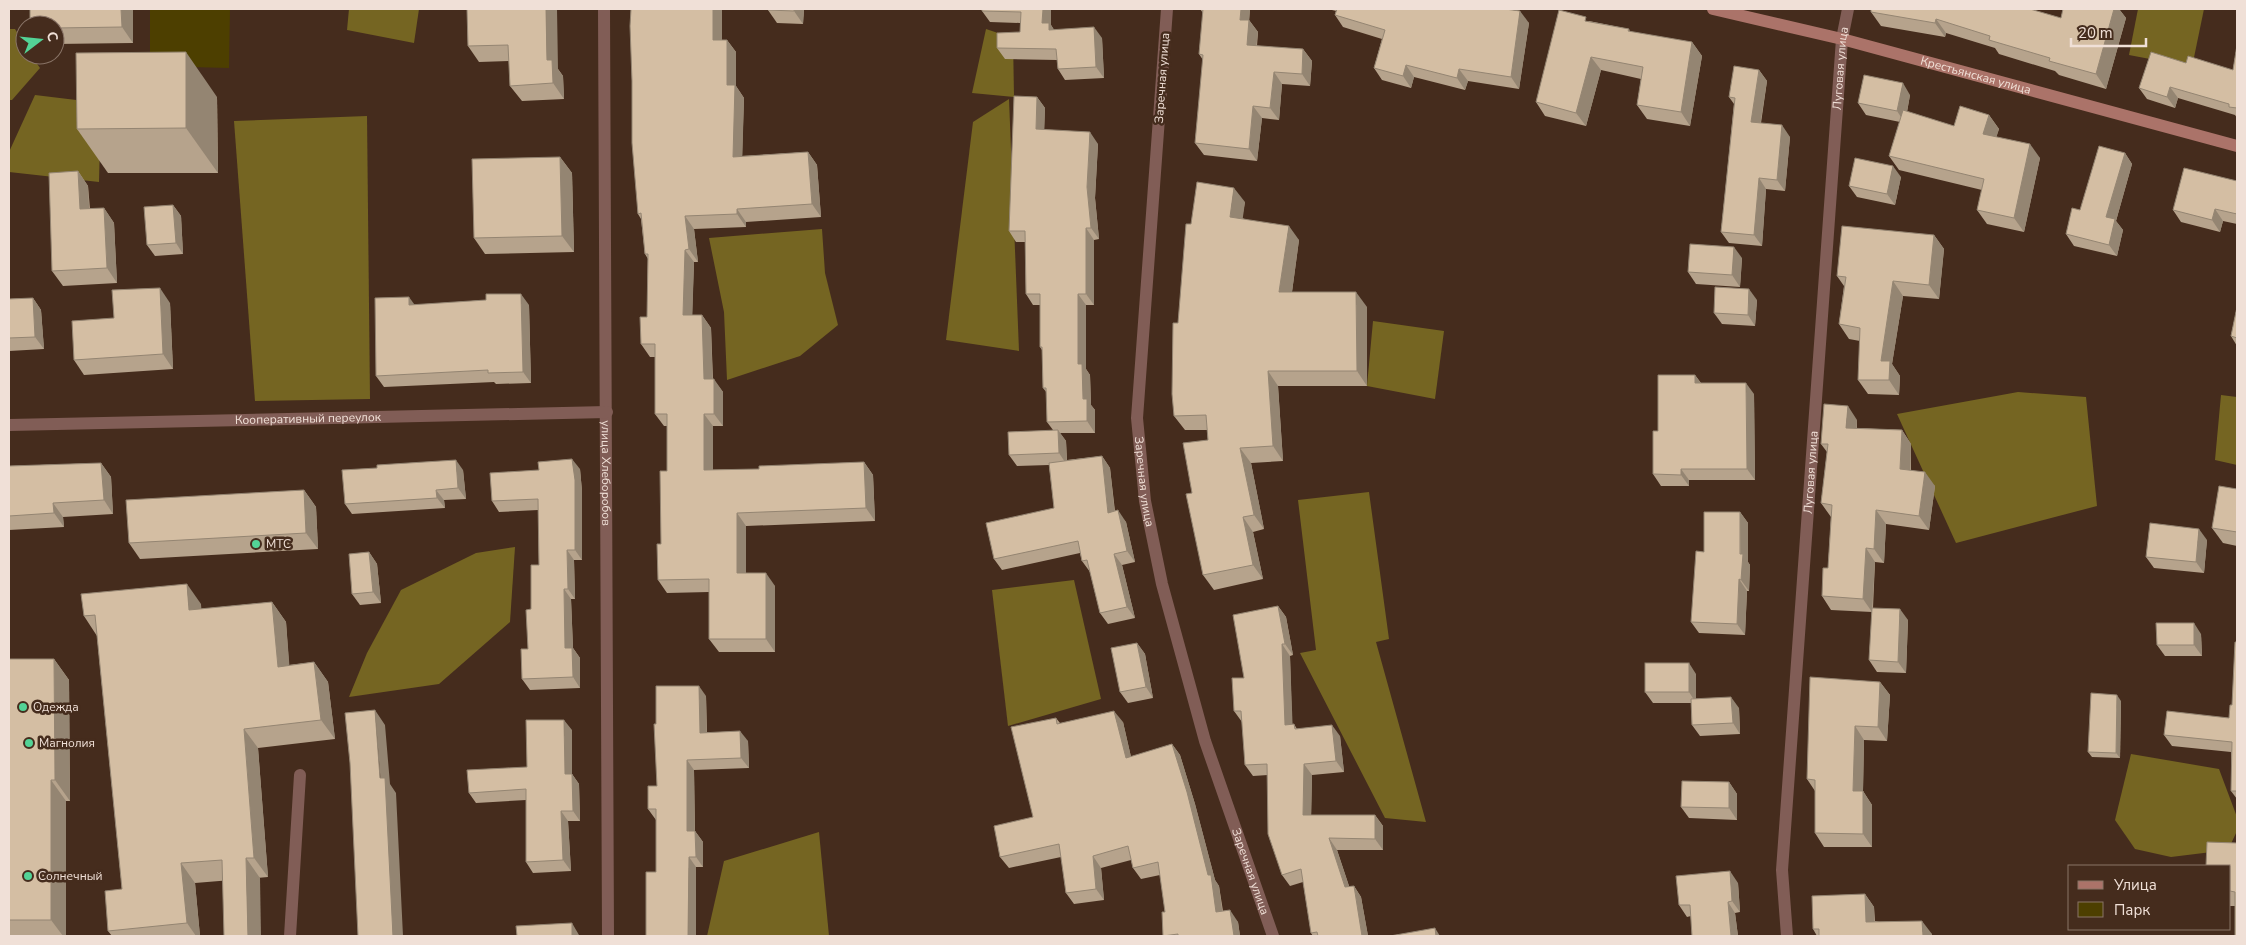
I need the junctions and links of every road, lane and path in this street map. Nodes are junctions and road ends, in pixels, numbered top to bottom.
1 (604, 9) edge
2 (1167, 9) edge
3 (1713, 9) edge
4 (1848, 9) edge
5 (1842, 39) junction
6 (2237, 146) edge
7 (607, 412) junction
8 (9, 425) edge
9 (300, 775) dead end
10 (290, 936) edge
11 (608, 936) edge
12 (1273, 936) edge
13 (1787, 936) edge

1 - 7 street, улица Хлеборобов
2 - 12 street, Заречная улица
3 - 5 street, Крестьянская улица
4 - 5 street, Луговая улица
5 - 6 street, Крестьянская улица
5 - 13 street, Луговая улица
7 - 8 street, Кооперативный переулок
7 - 11 street, улица Хлеборобов
9 - 10 street

